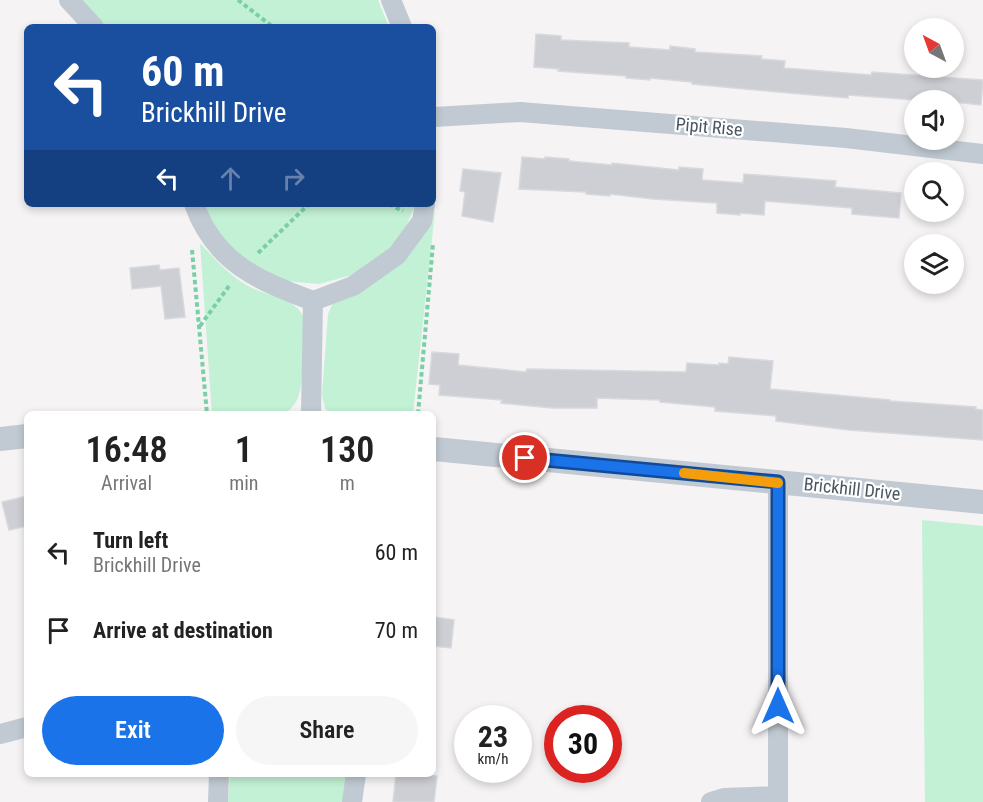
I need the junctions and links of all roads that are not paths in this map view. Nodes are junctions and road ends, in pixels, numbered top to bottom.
1 (69, 0) edge
2 (391, 0) edge
3 (91, 24) edge
4 (401, 24) edge
5 (436, 117) edge
6 (983, 154) edge
7 (195, 207) edge
8 (424, 212) edge
9 (314, 301) junction
10 (310, 411) edge
11 (24, 436) edge
12 (0, 440) edge
13 (436, 449) edge
14 (778, 482) junction
15 (983, 502) edge
16 (24, 728) edge
17 (0, 734) edge
18 (219, 777) edge
19 (356, 777) edge
20 (778, 799) edge
21 (218, 802) edge
22 (352, 802) edge
23 (711, 802) edge

1 - 3 street
2 - 4 street
5 - 6 street, Pipit Rise
7 - 9 street
8 - 9 street
9 - 10 street
11 - 12 street
13 - 14 street, Brickhill Drive
14 - 15 street, Brickhill Drive
14 - 20 street
16 - 17 street
18 - 21 street
19 - 22 street
20 - 23 street

